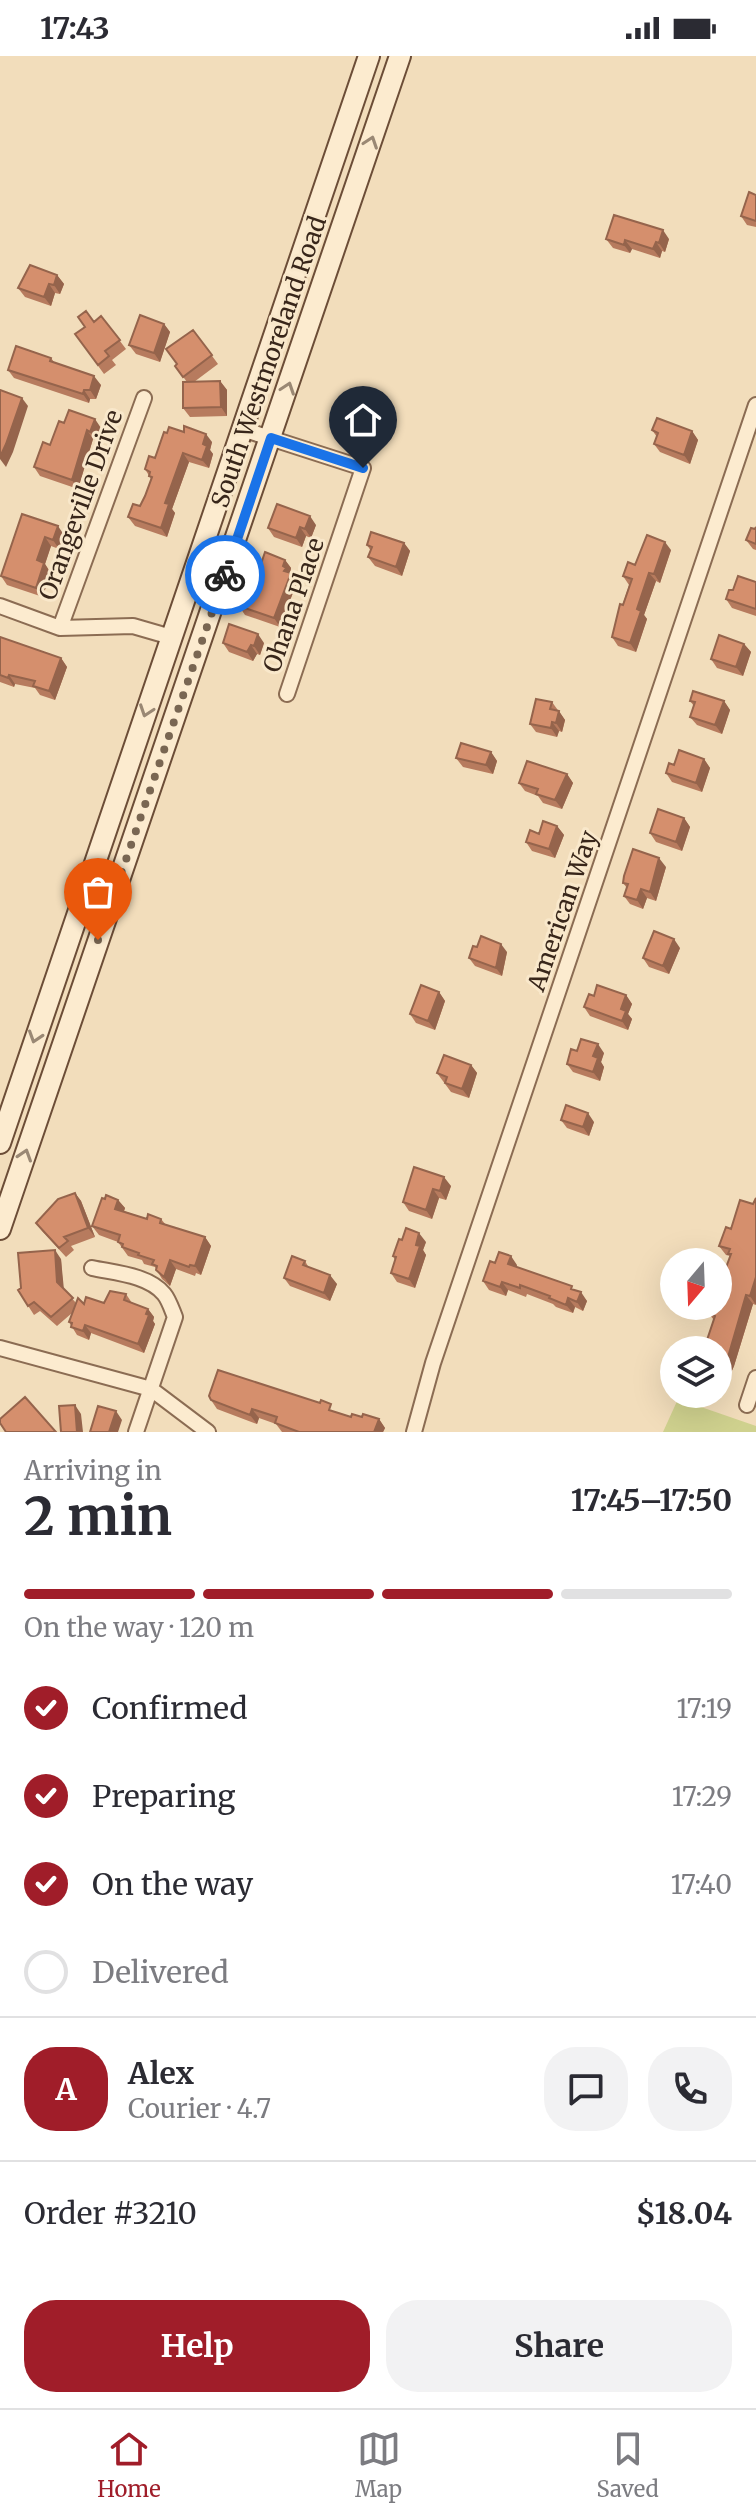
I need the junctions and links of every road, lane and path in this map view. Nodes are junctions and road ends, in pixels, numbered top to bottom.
1 (369, 56) edge
2 (400, 56) edge
3 (290, 288) junction
4 (318, 297) junction
5 (144, 398) dead end
6 (756, 405) edge
7 (242, 429) junction
8 (271, 438) junction
9 (0, 606) edge
10 (60, 628) junction
11 (171, 637) junction
12 (200, 648) junction
13 (287, 694) dead end
14 (51, 988) junction
15 (77, 998) junction
16 (0, 1143) edge
17 (0, 1229) edge
18 (92, 1268) dead end
19 (0, 1348) edge
20 (756, 1378) edge
21 (151, 1389) junction
22 (747, 1405) dead end
23 (136, 1432) edge
24 (208, 1432) edge
25 (414, 1432) edge

1 - 3 main road, South Westmoreland Road
4 -> 2 main road, South Westmoreland Road
3 - 4 main road
3 - 7 main road, South Westmoreland Road
8 -> 4 main road, South Westmoreland Road
5 - 10 street, Orangeville Drive
6 - 25 street, American Way
7 - 8 street, Ohana Place
7 - 11 main road, South Westmoreland Road
8 - 12 main road, South Westmoreland Road
8 - 13 street, Ohana Place
9 - 10 street
10 - 11 street
11 - 12 main road
11 -> 14 main road, South Westmoreland Road
12 - 15 main road, South Westmoreland Road
14 - 15 main road
14 -> 16 main road, South Westmoreland Road
17 -> 15 main road, South Westmoreland Road
18 - 21 street
19 - 21 street
20 - 22 street
21 - 23 street
21 - 24 street

